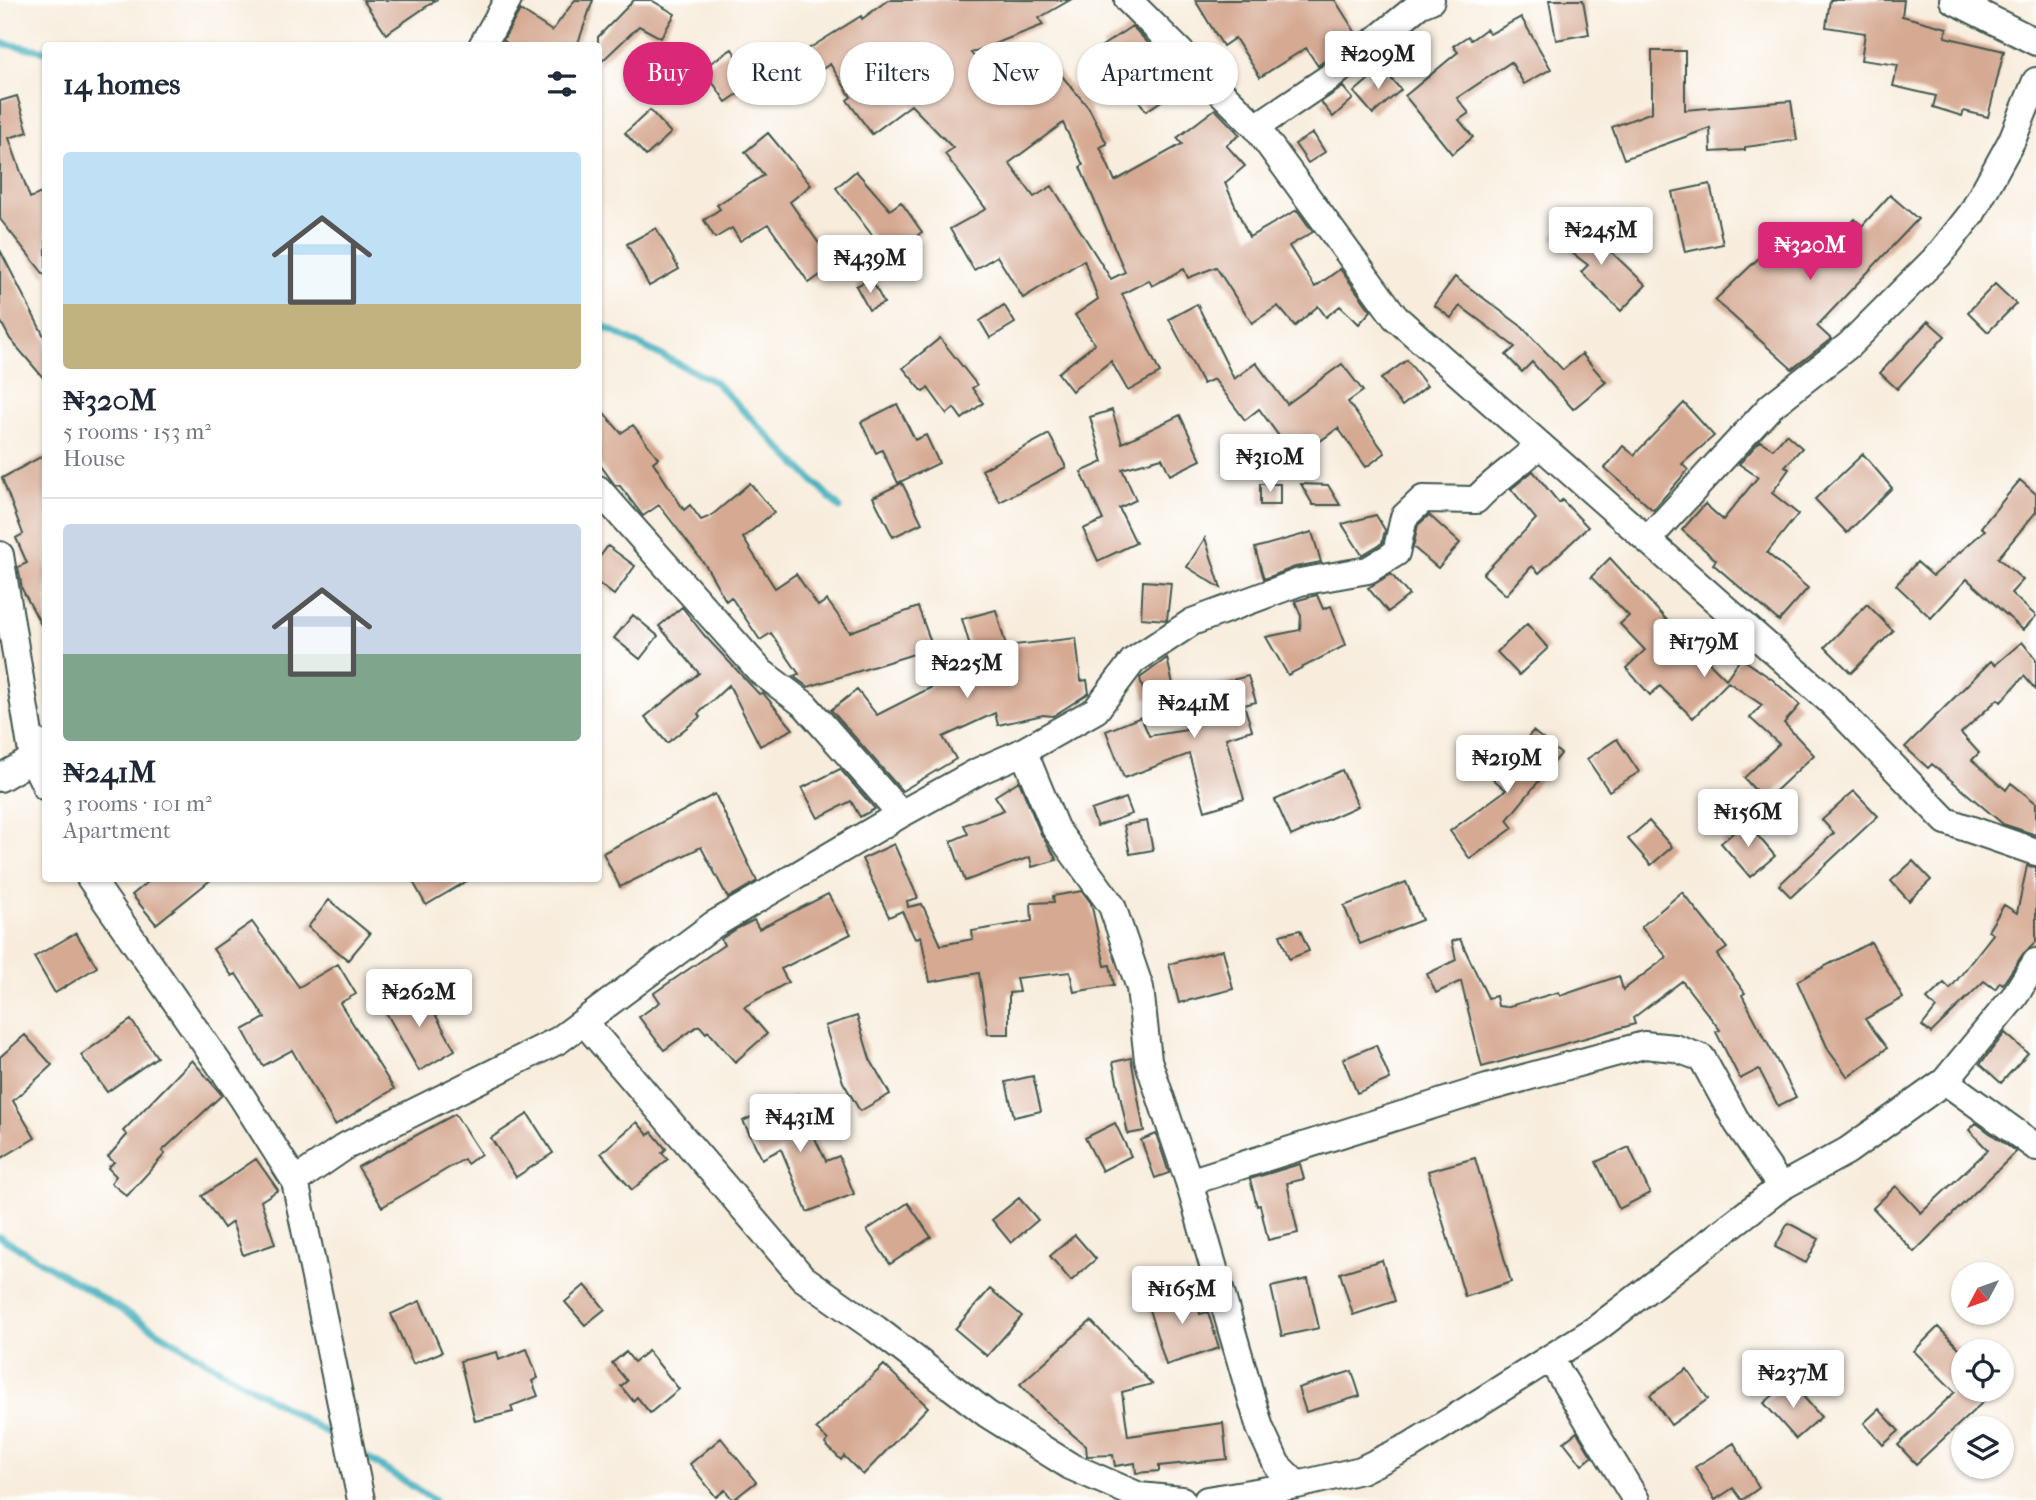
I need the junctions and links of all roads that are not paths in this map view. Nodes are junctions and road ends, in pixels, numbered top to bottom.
1 (508, 0) edge
2 (1128, 0) edge
3 (1431, 0) edge
4 (1953, 0) edge
5 (484, 42) edge
6 (2036, 42) edge
7 (2036, 81) edge
8 (1256, 127) junction
9 (1539, 445) junction
10 (602, 494) edge
11 (602, 519) edge
12 (626, 523) junction
13 (1648, 539) junction
14 (0, 555) edge
15 (42, 734) edge
16 (1018, 754) junction
17 (33, 758) junction
18 (0, 778) edge
19 (42, 778) edge
20 (901, 814) junction
21 (2036, 852) edge
22 (93, 882) edge
23 (2036, 962) edge
24 (584, 1022) junction
25 (1945, 1081) junction
26 (2036, 1147) edge
27 (295, 1181) junction
28 (1189, 1182) junction
29 (1781, 1187) junction
30 (1550, 1357) junction
31 (1297, 1485) junction
32 (361, 1500) edge
33 (1182, 1500) edge
34 (1207, 1500) edge
35 (1636, 1500) edge

1 - 5 street
2 - 8 street
3 - 8 street
4 - 6 street
7 - 13 street
8 - 9 street
9 - 13 street
9 - 16 street
10 - 12 street
11 - 12 street
12 - 20 street
13 - 21 street
14 - 17 street
15 - 17 street
16 - 20 street
16 - 28 street
17 - 18 street
17 - 19 street
20 - 24 street
22 - 27 street
23 - 25 street
24 - 27 street
24 - 33 street
25 - 26 street
25 - 29 street
27 - 32 street
28 - 29 street
28 - 31 street
29 - 30 street
30 - 31 street
30 - 35 street
31 - 34 street

